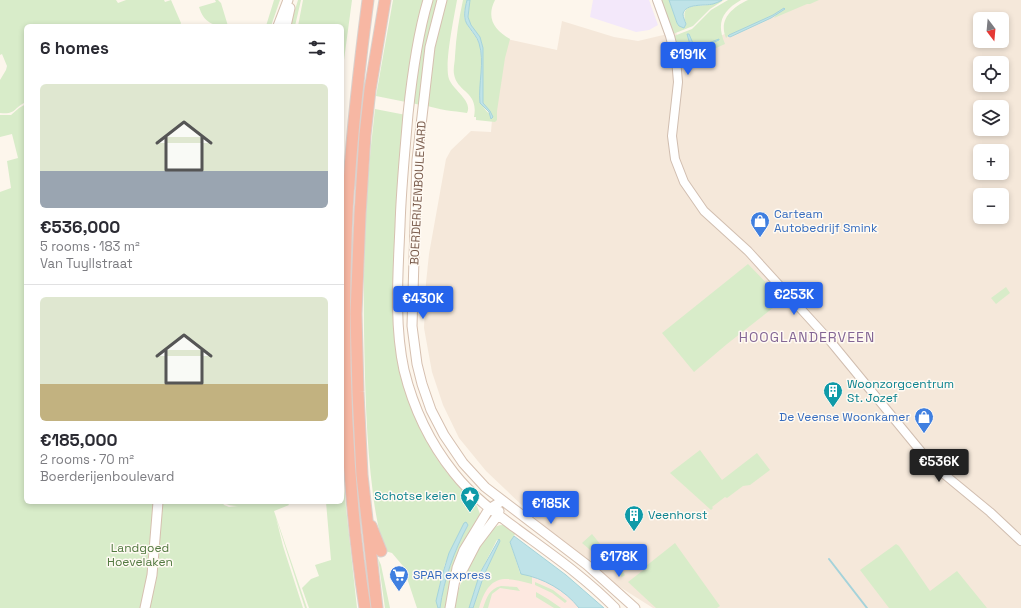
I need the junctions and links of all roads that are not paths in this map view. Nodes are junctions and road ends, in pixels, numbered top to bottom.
1 (288, 0) edge
2 (292, 0) edge
3 (361, 0) edge
4 (368, 0) edge
5 (385, 0) edge
6 (428, 0) edge
7 (442, 0) edge
8 (657, 0) edge
9 (279, 24) edge
10 (286, 24) edge
11 (353, 132) junction
12 (502, 501) junction
13 (158, 504) edge
14 (489, 509) junction
15 (366, 515) junction
16 (498, 515) junction
17 (1021, 541) edge
18 (381, 551) dead end
19 (451, 598) junction
20 (145, 608) edge
21 (365, 608) edge
22 (377, 608) edge
23 (450, 608) edge
24 (615, 608) edge
25 (635, 608) edge

1 - 9 main road
2 - 10 main road
3 - 11 highway
4 - 11 highway
5 - 15 highway
6 - 14 main road, BOERDERIJENBOULEVARD
7 - 12 main road, BOERDERIJENBOULEVARD
8 - 17 street
11 - 21 highway
12 - 14 main road
12 - 16 main road
12 - 25 main road, BOERDERIJENBOULEVARD
13 - 20 main road
14 - 16 main road, BOERDERIJENBOULEVARD
14 - 19 main road
15 - 18 highway
15 - 22 highway
16 - 19 main road
16 - 24 main road, BOERDERIJENBOULEVARD
19 - 23 main road

